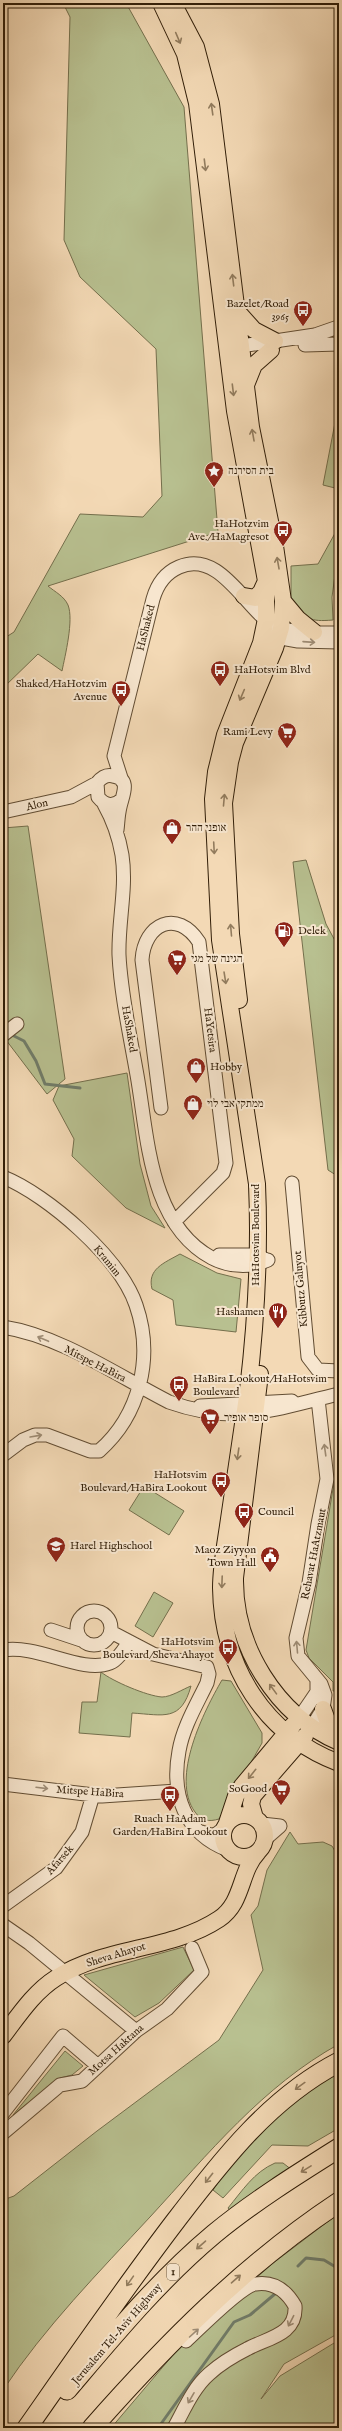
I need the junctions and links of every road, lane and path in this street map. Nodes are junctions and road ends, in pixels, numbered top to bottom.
1 (161, 3) edge
2 (173, 3) edge
3 (237, 311) junction
4 (338, 326) edge
5 (339, 344) edge
6 (273, 345) junction
7 (237, 350) junction
8 (246, 386) junction
9 (266, 581) junction
10 (238, 591) junction
11 (283, 601) junction
12 (265, 625) junction
13 (314, 632) junction
14 (280, 633) junction
15 (339, 633) edge
16 (339, 642) edge
17 (114, 756) junction
18 (122, 780) junction
19 (99, 782) junction
20 (71, 797) junction
21 (122, 799) junction
22 (102, 802) junction
23 (3, 812) edge
24 (117, 832) junction
25 (142, 960) junction
26 (120, 965) junction
27 (17, 1024) dead end
28 (3, 1035) edge
29 (161, 1108) dead end
30 (3, 1177) edge
31 (292, 1183) dead end
32 (174, 1222) junction
33 (261, 1260) junction
34 (3, 1327) edge
35 (339, 1371) edge
36 (141, 1387) junction
37 (339, 1394) edge
38 (316, 1400) junction
39 (251, 1409) junction
40 (3, 1455) edge
41 (333, 1478) edge
42 (51, 1630) dead end
43 (111, 1632) junction
44 (81, 1640) junction
45 (129, 1642) junction
46 (3, 1650) edge
47 (317, 1679) junction
48 (323, 1709) junction
49 (265, 1713) junction
50 (306, 1722) junction
51 (339, 1732) edge
52 (292, 1739) junction
53 (339, 1742) edge
54 (268, 1754) junction
55 (332, 1760) edge
56 (272, 1773) junction
57 (3, 1784) edge
58 (177, 1791) junction
59 (92, 1795) junction
60 (258, 1821) junction
61 (225, 1826) junction
62 (195, 1827) junction
63 (261, 1846) junction
64 (229, 1851) junction
65 (240, 1892) junction
66 (3, 1906) edge
67 (3, 1925) edge
68 (192, 1948) dead end
69 (65, 1972) junction
70 (136, 2030) junction
71 (3, 2036) edge
72 (337, 2062) edge
73 (98, 2066) junction
74 (3, 2113) edge
75 (3, 2132) edge
76 (339, 2148) edge
77 (339, 2202) edge
78 (93, 2427) edge
79 (26, 2428) edge
80 (36, 2428) edge
81 (174, 2428) edge

1 -> 7 main road
3 -> 2 main road
3 - 6 main road
3 - 7 main road
4 - 5 street
4 - 6 street
5 - 6 street
6 - 7 street
6 - 8 main road
7 - 8 main road, HaHotsvim Boulevard
7 -> 9 main road, HaHotsvim Boulevard
11 -> 8 main road, HaHotsvim Boulevard
9 - 10 main road
9 - 12 main road, HaHotsvim Boulevard
10 - 12 street, HaShaked
10 - 17 street, HaShaked
11 - 13 main road
11 - 14 main road, HaHotsvim Boulevard
12 - 14 street, HaShaked
12 -> 33 main road, HaHotsvim Boulevard
13 - 14 street
13 - 15 street
14 -> 16 street
33 -> 14 main road, HaHotsvim Boulevard
17 - 18 street
17 - 19 street, HaShaked
18 - 19 street
18 - 21 street
19 - 20 street, Alon
19 - 22 street
20 - 22 street, Alon
20 - 23 street, Alon
21 - 22 street
21 - 24 street, HaShaked
22 - 24 street, HaShaked
24 - 26 street, HaShaked
25 - 26 street
25 - 29 street, HaYetsira
25 - 32 street, HaYetsira
26 - 32 street, HaShaked
27 - 28 street
30 - 36 street, Kramim
31 - 35 street, Kibbutz Galuyot
32 - 33 street
33 - 39 main road, HaHotsvim Boulevard
36 -> 34 street, Mitspe HaBira
36 - 39 street, Mitspe HaBira
40 -> 36 street
37 - 38 street, Mitspe HaBira
38 - 39 street, Mitspe HaBira
41 -> 38 street, Rehavat HaAtzmaut
39 -> 49 main road, HaHotsvim Boulevard
50 -> 39 main road, HaHotsvim Boulevard
47 -> 41 street, Rehavat HaAtzmaut
42 - 44 street
43 - 44 street
43 - 44 street
43 - 45 street
45 - 46 street
45 - 58 street
47 - 48 street, Rehavat HaAtzmaut
47 - 50 street
48 - 50 street
48 - 51 main road
49 - 52 main road, HaHotsvim Boulevard
49 - 54 main road
50 - 52 main road
50 - 53 main road, HaHotsvim Boulevard
52 - 54 main road
52 - 55 main road, HaHotsvim Boulevard
52 - 56 main road
54 -> 61 main road
55 - 56 main road
56 - 60 main road
57 -> 59 street, Mitspe HaBira
58 - 59 street, Mitspe HaBira
58 - 62 street
59 - 66 street, Afarsek
60 - 61 main road
60 - 63 main road
61 - 62 street
61 - 64 main road
62 - 64 street
63 - 64 main road
63 - 65 main road, Sheva Ahayot
64 - 65 main road
65 - 69 main road, Sheva Ahayot
67 - 69 street
68 - 70 street, Motsa Haktana
69 - 70 street
69 - 71 main road, Sheva Ahayot
70 - 73 street, Motsa Haktana
72 -> 79 highway
73 - 74 street
73 - 75 street, Motsa Haktana
76 -> 80 highway, Jerusalem Tel-Aviv Highway / 1
78 -> 77 highway
78 -> 81 street

